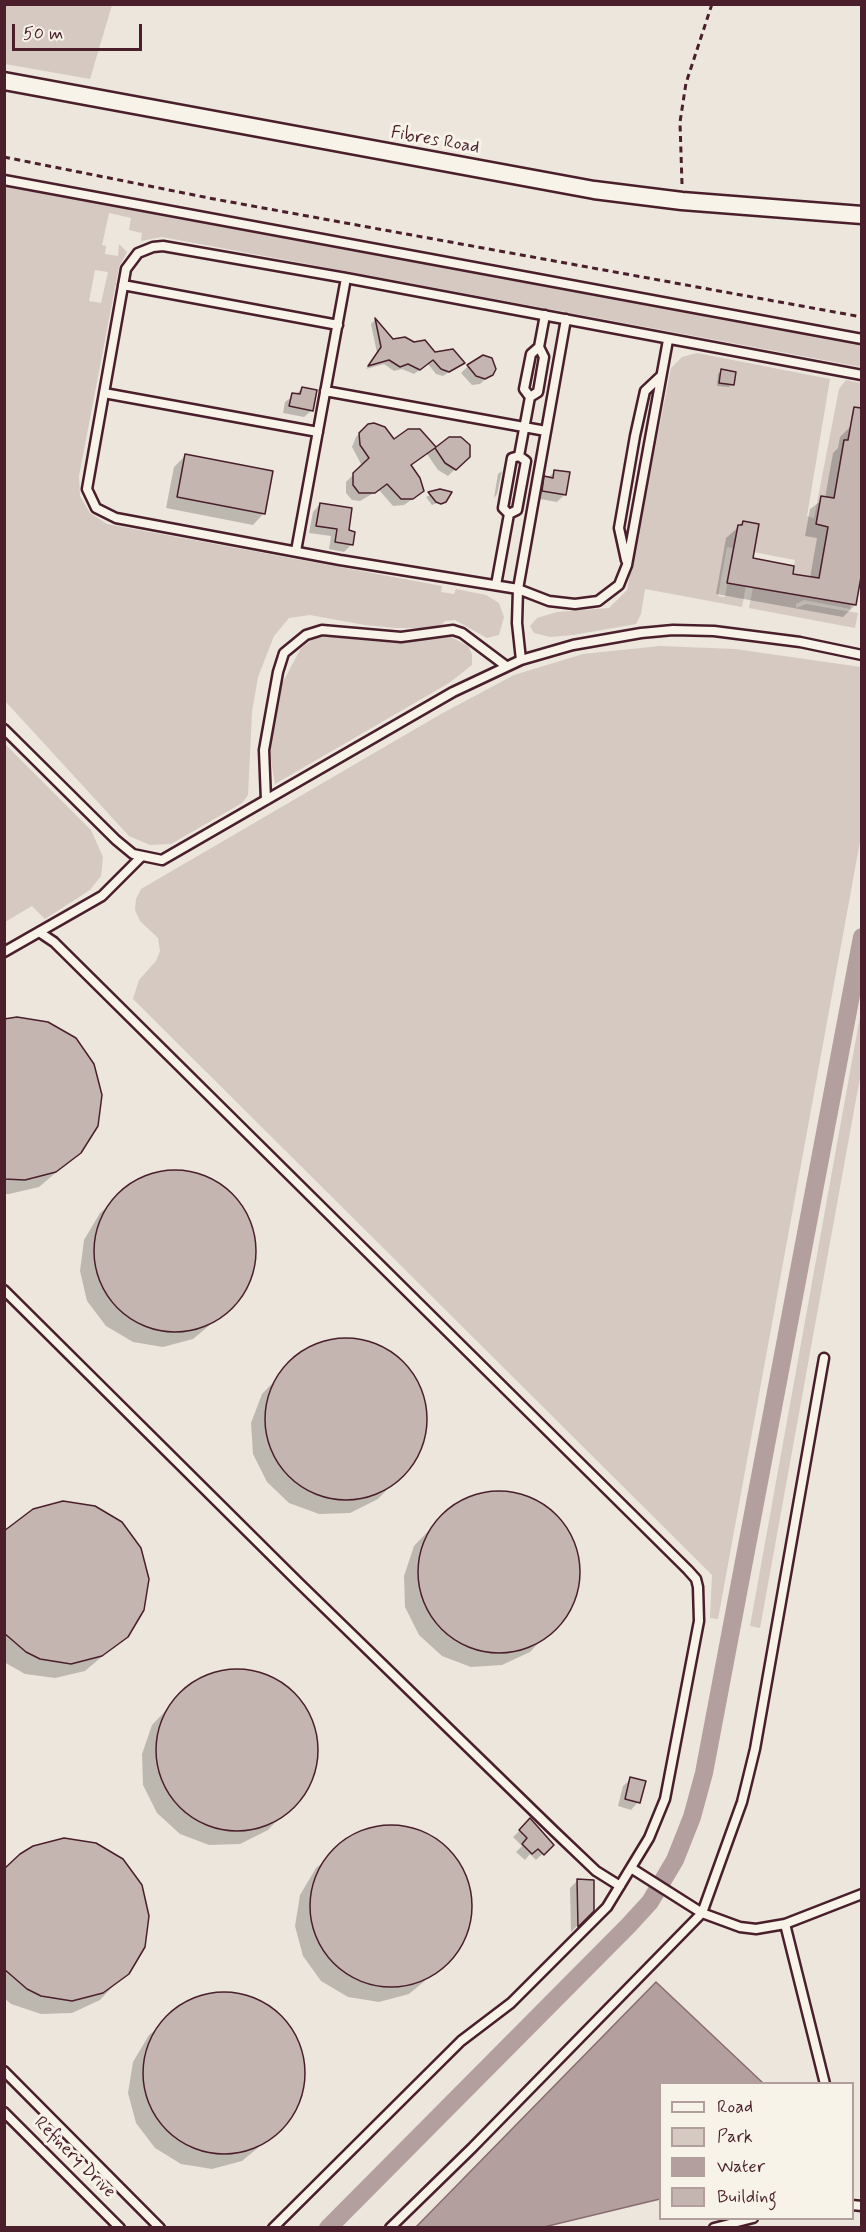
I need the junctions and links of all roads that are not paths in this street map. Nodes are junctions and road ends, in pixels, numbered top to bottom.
1 (4, 81) edge
2 (4, 180) edge
3 (861, 215) edge
4 (346, 278) junction
5 (123, 285) junction
6 (545, 315) junction
7 (566, 319) junction
8 (338, 325) junction
9 (861, 339) edge
10 (668, 340) junction
11 (539, 347) junction
12 (861, 375) edge
13 (662, 376) junction
14 (325, 391) junction
15 (104, 393) junction
16 (530, 397) junction
17 (524, 428) junction
18 (318, 432) junction
19 (546, 432) junction
20 (519, 456) junction
21 (508, 514) junction
22 (296, 551) junction
23 (627, 565) junction
24 (496, 585) junction
25 (518, 589) junction
26 (861, 655) edge
27 (522, 660) junction
28 (506, 666) junction
29 (4, 729) edge
30 (266, 801) junction
31 (141, 857) junction
32 (39, 932) junction
33 (4, 952) edge
34 (4, 1290) edge
35 (824, 1359) dead end
36 (631, 1868) junction
37 (621, 1886) junction
38 (861, 1894) edge
39 (702, 1913) junction
40 (785, 1924) junction
41 (4, 2071) edge
42 (824, 2082) edge
43 (4, 2112) edge
44 (745, 2220) edge
45 (120, 2228) edge
46 (160, 2228) edge
47 (273, 2228) edge
48 (390, 2228) edge
49 (714, 2228) edge

1 - 3 street, Fibres Road
2 - 9 lane
4 - 5 lane
4 - 6 lane
4 - 8 lane
5 - 8 lane
5 - 15 lane
6 - 7 lane
6 - 11 lane
7 - 10 lane
7 - 19 lane
8 - 14 lane
10 - 12 lane
10 - 13 lane
11 - 16 lane
11 - 16 lane
13 - 23 lane
13 - 23 lane
14 - 17 lane
14 - 18 lane
15 - 18 lane
15 - 22 lane
16 - 17 lane
17 - 19 lane
17 - 20 lane
18 - 22 lane
19 - 25 lane
20 - 21 lane
20 - 21 lane
21 - 24 lane
22 - 24 lane
23 - 25 lane
24 - 25 lane
25 - 27 lane
26 - 27 lane
27 - 28 lane
28 - 30 lane
28 - 30 lane
29 - 31 lane
30 - 31 lane
31 - 32 lane
32 - 33 lane
32 - 36 lane
34 - 37 lane
35 - 39 lane
36 - 37 lane
36 - 39 lane
37 - 47 lane
38 - 40 lane
39 - 40 lane
39 - 48 lane
40 - 42 lane
41 - 46 lane
43 - 45 lane, Refinery Drive
44 - 49 lane

